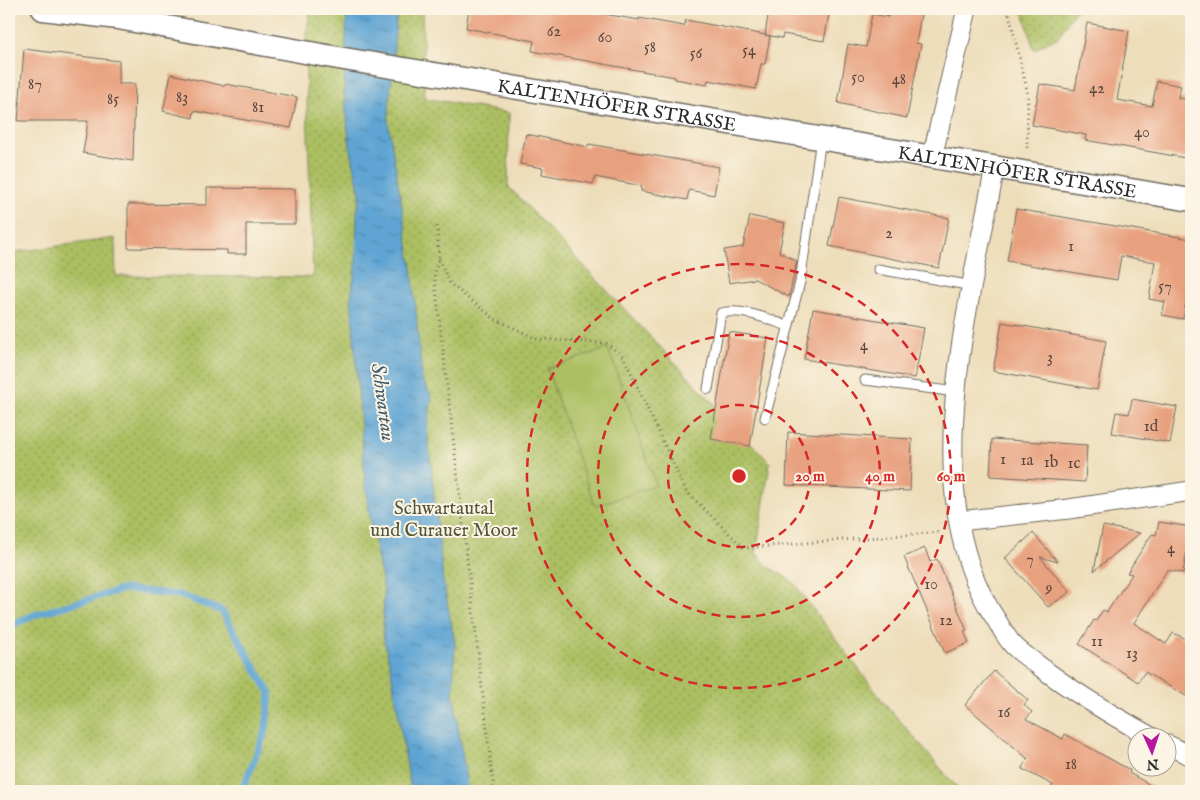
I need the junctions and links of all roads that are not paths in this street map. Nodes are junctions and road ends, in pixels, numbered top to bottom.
1 (43, 9) edge
2 (967, 9) edge
3 (821, 139) junction
4 (930, 156) junction
5 (995, 167) junction
6 (1191, 200) edge
7 (878, 270) dead end
8 (973, 286) junction
9 (788, 326) junction
10 (865, 380) dead end
11 (708, 389) dead end
12 (956, 392) junction
13 (765, 418) dead end
14 (1191, 491) edge
15 (958, 521) junction
16 (1134, 728) edge
17 (1178, 750) edge
18 (1191, 756) edge

1 - 3 street, KALTENHÖFER STRASSE
2 - 4 street
3 - 4 street, KALTENHÖFER STRASSE
3 - 9 lane
4 - 5 street, KALTENHÖFER STRASSE
5 - 6 street, KALTENHÖFER STRASSE
5 - 8 street
7 - 8 lane
8 - 12 street
9 - 11 lane
9 - 13 lane
10 - 12 lane
12 - 15 street
14 - 15 street
15 - 16 street
17 - 18 street

